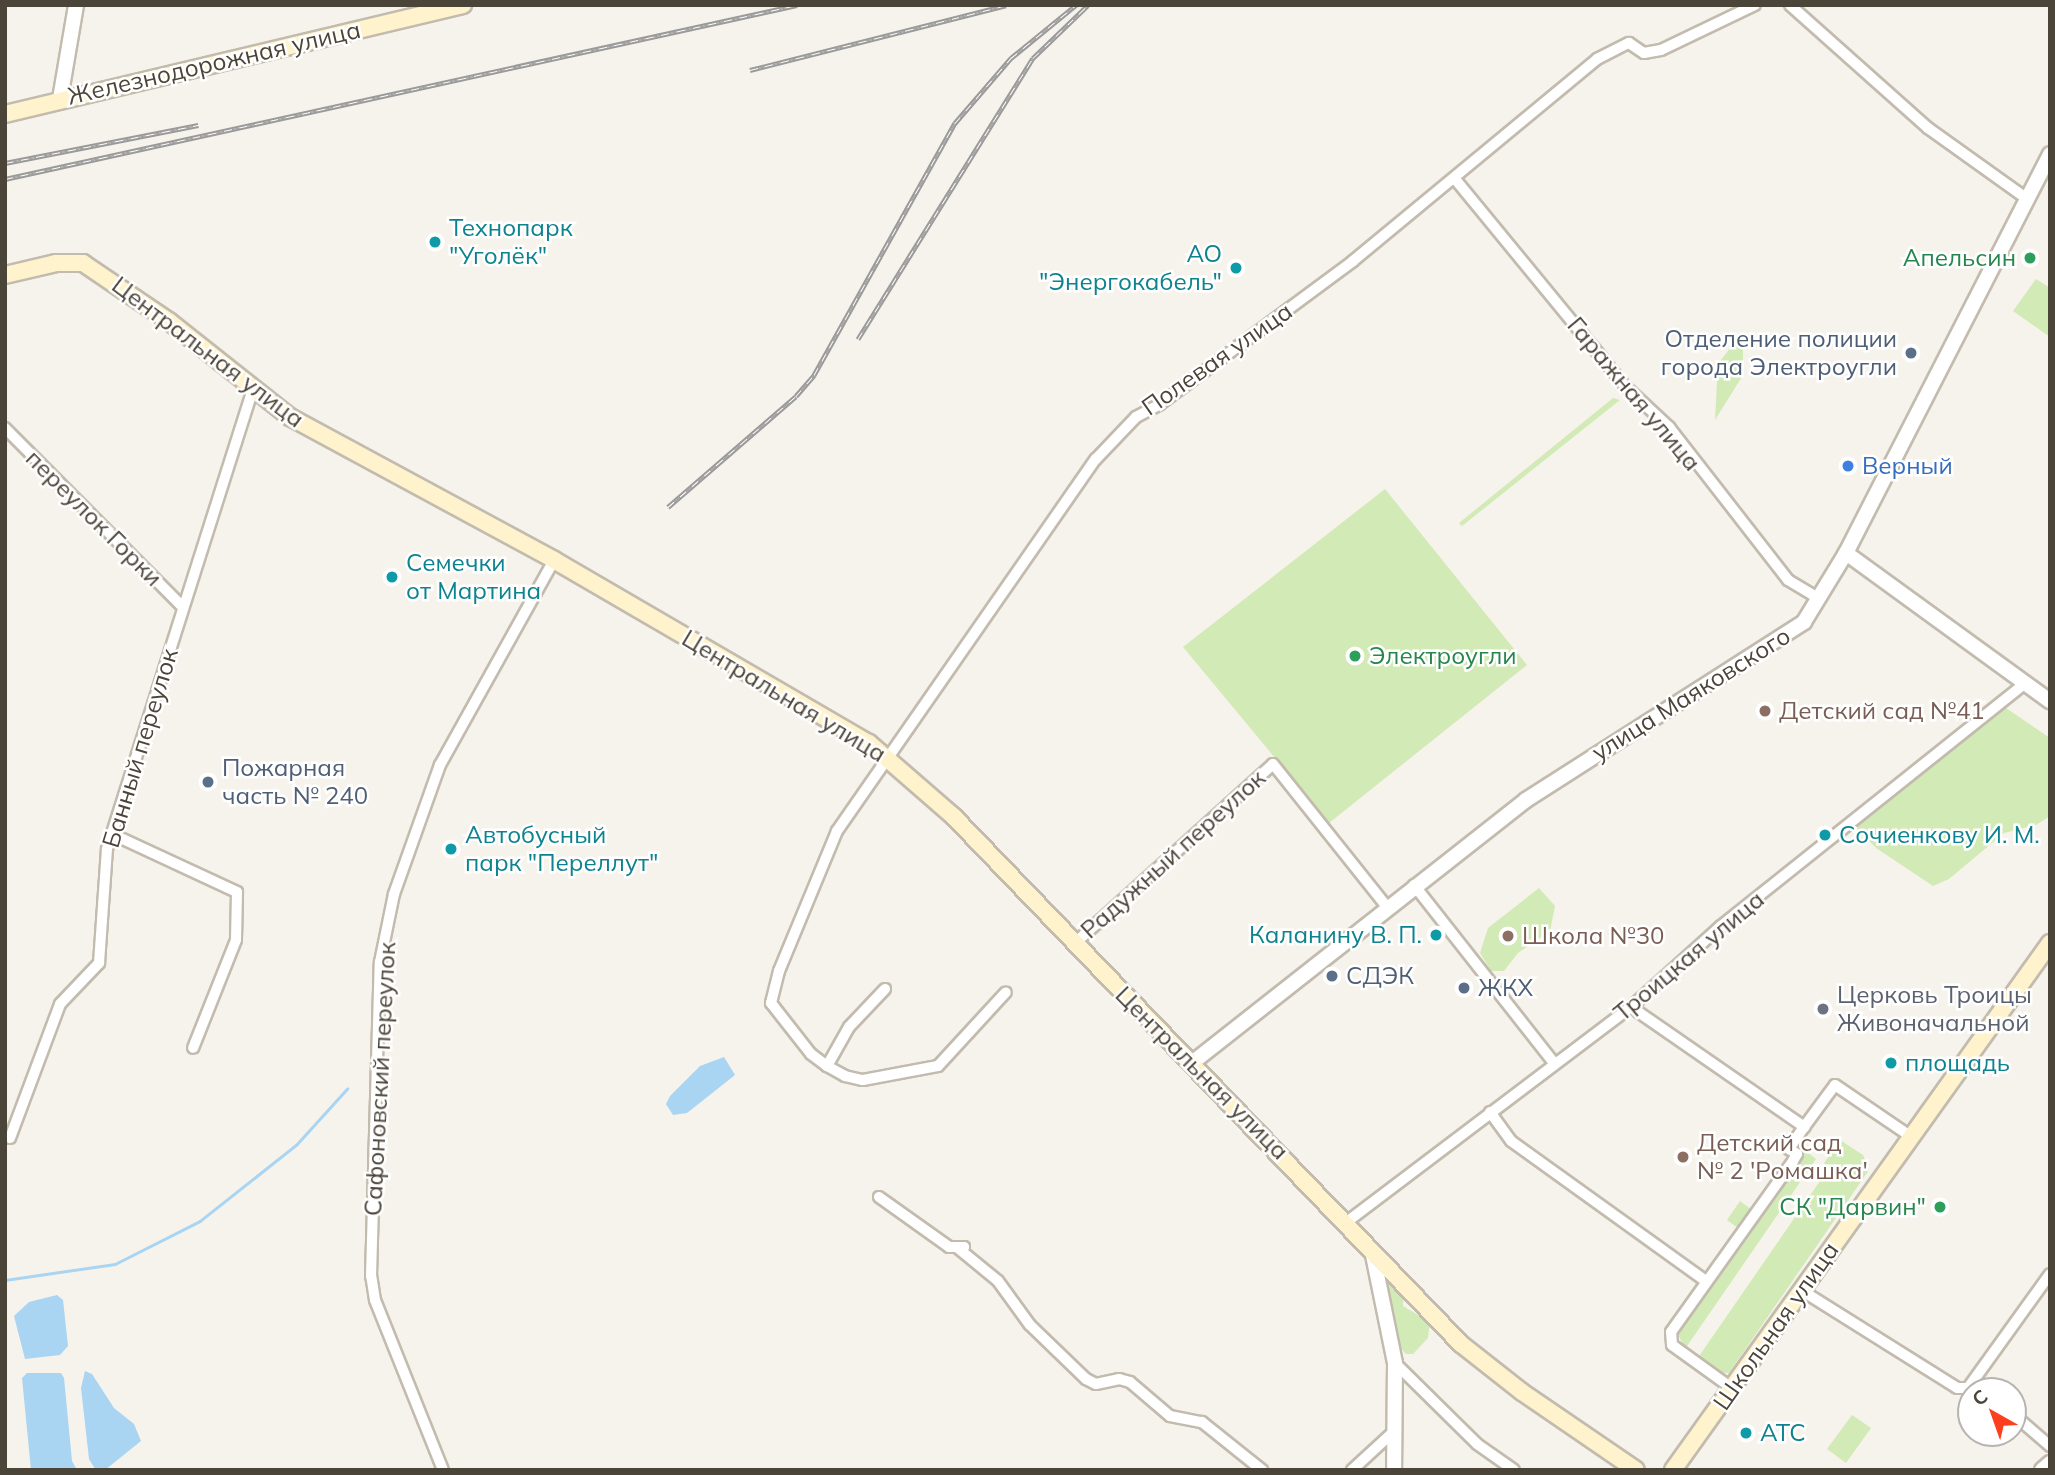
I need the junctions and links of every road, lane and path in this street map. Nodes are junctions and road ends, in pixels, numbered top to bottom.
1 (76, 5) edge
2 (463, 5) edge
3 (1755, 5) edge
4 (1790, 5) edge
5 (60, 99) junction
6 (5, 114) edge
7 (2050, 154) edge
8 (1455, 179) junction
9 (2027, 199) junction
10 (5, 275) edge
11 (253, 388) junction
12 (5, 428) edge
13 (1846, 553) junction
14 (554, 560) junction
15 (1820, 600) junction
16 (183, 607) junction
17 (2024, 684) junction
18 (2050, 701) edge
19 (891, 759) junction
20 (112, 834) junction
21 (1414, 885) junction
22 (1387, 907) junction
23 (2050, 943) edge
24 (1074, 944) junction
25 (885, 989) dead end
26 (1006, 992) dead end
27 (1631, 1007) junction
28 (193, 1048) dead end
29 (1192, 1063) junction
30 (1553, 1063) junction
31 (827, 1066) junction
32 (1490, 1112) junction
33 (1804, 1127) junction
34 (1910, 1136) junction
35 (10, 1138) dead end
36 (879, 1197) dead end
37 (1348, 1221) junction
38 (1372, 1250) junction
39 (2050, 1274) edge
40 (1707, 1282) junction
41 (1801, 1290) junction
42 (1395, 1363) junction
43 (1976, 1377) edge
44 (1957, 1388) edge
45 (1733, 1389) junction
46 (2027, 1426) edge
47 (1391, 1434) junction
48 (2050, 1446) edge
49 (2050, 1464) edge
50 (443, 1470) edge
51 (1262, 1470) edge
52 (1352, 1470) edge
53 (1394, 1470) edge
54 (1514, 1470) edge
55 (1636, 1470) edge
56 (1673, 1470) edge
57 (2042, 1470) edge

1 - 5 street
2 - 5 main road, Железнодорожная улица
3 - 8 street, Полевая улица
4 - 9 street
5 - 6 main road, Железнодорожная улица
7 - 9 street, улица Маяковского
8 - 15 street, Гаражная улица
8 - 19 street, Полевая улица
9 - 13 street, улица Маяковского
10 - 11 main road, Центральная улица
11 - 14 main road, Центральная улица
11 - 16 street, Банный переулок
12 - 16 street, переулок Горки
13 - 15 street, улица Маяковского
13 - 17 street
14 - 19 main road, Центральная улица
14 - 50 street, Сафоновский переулок
15 - 21 street, улица Маяковского
16 - 20 street, Банный переулок
17 - 18 street
17 - 27 street, Троицкая улица
19 - 24 main road, Центральная улица
19 - 31 street, Полевая улица
20 - 28 street
20 - 35 street, Банный переулок
21 - 22 street, улица Маяковского
21 - 30 street
22 - 24 street, Радужный переулок
22 - 29 street, улица Маяковского
23 - 34 main road, Школьная улица
24 - 29 main road, Центральная улица
25 - 31 street
26 - 31 street
27 - 30 street, Троицкая улица
27 - 33 street
29 - 37 main road, Центральная улица
30 - 32 street, Троицкая улица
32 - 37 street, Троицкая улица
32 - 40 street
33 - 34 street
33 - 40 street
34 - 41 main road, Школьная улица
36 - 51 street
37 - 38 main road, Центральная улица
38 - 42 street
38 - 55 main road, Центральная улица
39 - 43 street
40 - 45 street
41 - 44 street
41 - 45 main road, Школьная улица
42 - 47 street
42 - 54 street
45 - 56 main road, Школьная улица
46 - 48 street
47 - 52 street
47 - 53 street
49 - 57 street

